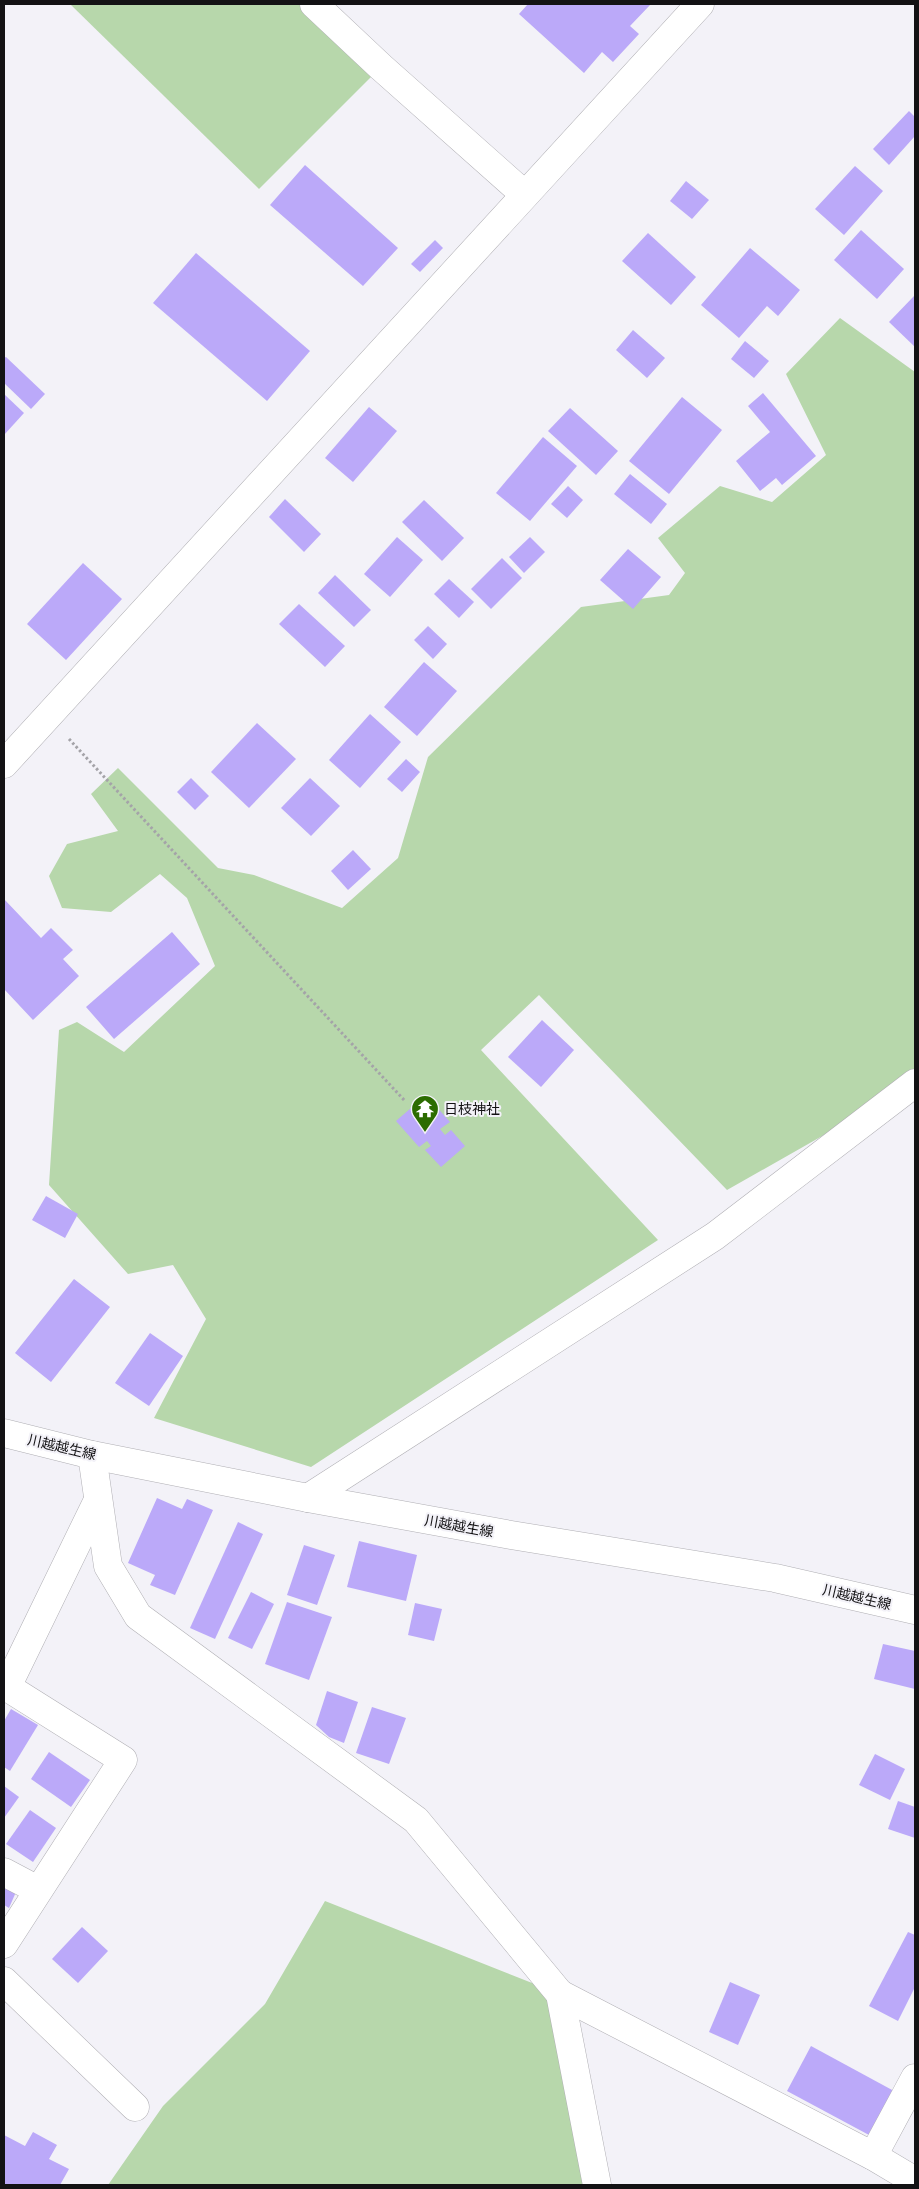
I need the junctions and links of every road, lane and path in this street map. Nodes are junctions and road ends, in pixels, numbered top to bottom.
1 (314, 4) edge
2 (700, 4) edge
3 (524, 194) junction
4 (48, 716) junction
5 (4, 764) edge
6 (915, 1083) edge
7 (406, 1101) dead end
8 (4, 1433) edge
9 (92, 1455) junction
10 (308, 1498) junction
11 (98, 1502) junction
12 (915, 1610) edge
13 (4, 1872) edge
14 (38, 1890) junction
15 (4, 1944) edge
16 (4, 1981) edge
17 (560, 1994) junction
18 (915, 2078) edge
19 (135, 2107) dead end
20 (873, 2156) junction
21 (915, 2180) edge
22 (597, 2185) edge

1 - 3 street
2 - 3 street
3 - 4 street
4 - 5 street
4 - 7 path
6 - 10 street
8 - 9 street, 川越越生線
9 - 10 street, 川越越生線
9 - 11 street
10 - 12 street, 川越越生線
11 - 14 street
11 - 17 street
13 - 14 street
14 - 15 street
16 - 19 street
17 - 20 street
17 - 22 street
18 - 20 street
20 - 21 street

